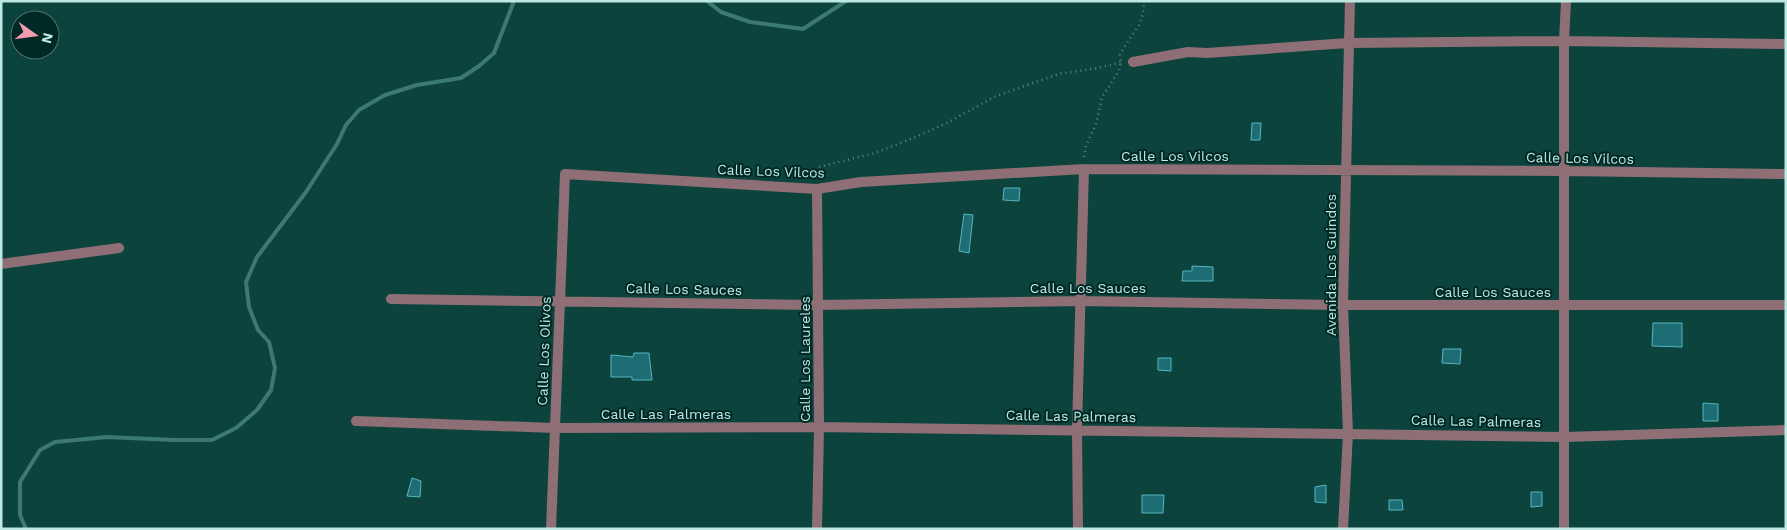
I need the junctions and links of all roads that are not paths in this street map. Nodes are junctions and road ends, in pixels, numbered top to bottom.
1 (1350, 1) edge
2 (1566, 1) edge
3 (1564, 41) junction
4 (1348, 43) junction
5 (1786, 44) edge
6 (1133, 62) road end
7 (1084, 169) junction
8 (1345, 170) junction
9 (1565, 171) junction
10 (565, 174) joint
11 (1786, 174) edge
12 (818, 189) junction
13 (119, 248) dead end
14 (1, 264) edge
15 (391, 299) dead end
16 (560, 301) junction
17 (1080, 301) junction
18 (818, 305) junction
19 (1343, 305) junction
20 (1786, 305) edge
21 (1565, 306) junction
22 (356, 421) dead end
23 (819, 427) junction
24 (555, 428) junction
25 (1078, 430) junction
26 (1786, 430) edge
27 (1348, 433) junction
28 (1565, 437) junction
29 (551, 529) edge
30 (817, 529) edge
31 (1078, 529) edge
32 (1343, 529) edge
33 (1564, 529) edge

1 - 4 street, Avenida Los Guindos
2 - 3 street
3 - 4 street
3 - 5 street
3 - 9 street
4 - 6 street
4 - 8 street, Avenida Los Guindos
7 - 8 street, Calle Los Vilcos
7 - 12 street, Calle Los Vilcos
7 - 17 street
8 - 9 street, Calle Los Vilcos
8 - 19 street, Avenida Los Guindos
9 - 11 street, Calle Los Vilcos
9 - 21 street
10 - 12 street, Calle Los Vilcos
10 - 16 street, Calle Los Olivos
12 - 18 street, Calle Los Laureles
13 - 14 street
15 - 16 street, Calle Los Sauces
16 - 18 street, Calle Los Sauces
16 - 24 street, Calle Los Olivos
17 - 18 street, Calle Los Sauces
17 - 19 street, Calle Los Sauces
17 - 25 street
18 - 23 street, Calle Los Laureles
19 - 21 street, Calle Los Sauces
19 - 27 street, Avenida Los Guindos
20 - 21 street, Calle Los Sauces
21 - 28 street
22 - 24 street, Calle Las Palmeras
23 - 24 street, Calle Las Palmeras
23 - 25 street, Calle Las Palmeras
23 - 30 street, Calle Los Laureles
24 - 29 street, Calle Los Olivos
25 - 27 street, Calle Las Palmeras
25 - 31 street
26 - 28 street, Calle Las Palmeras
27 - 28 street, Calle Las Palmeras
27 - 32 street, Avenida Los Guindos
28 - 33 street

